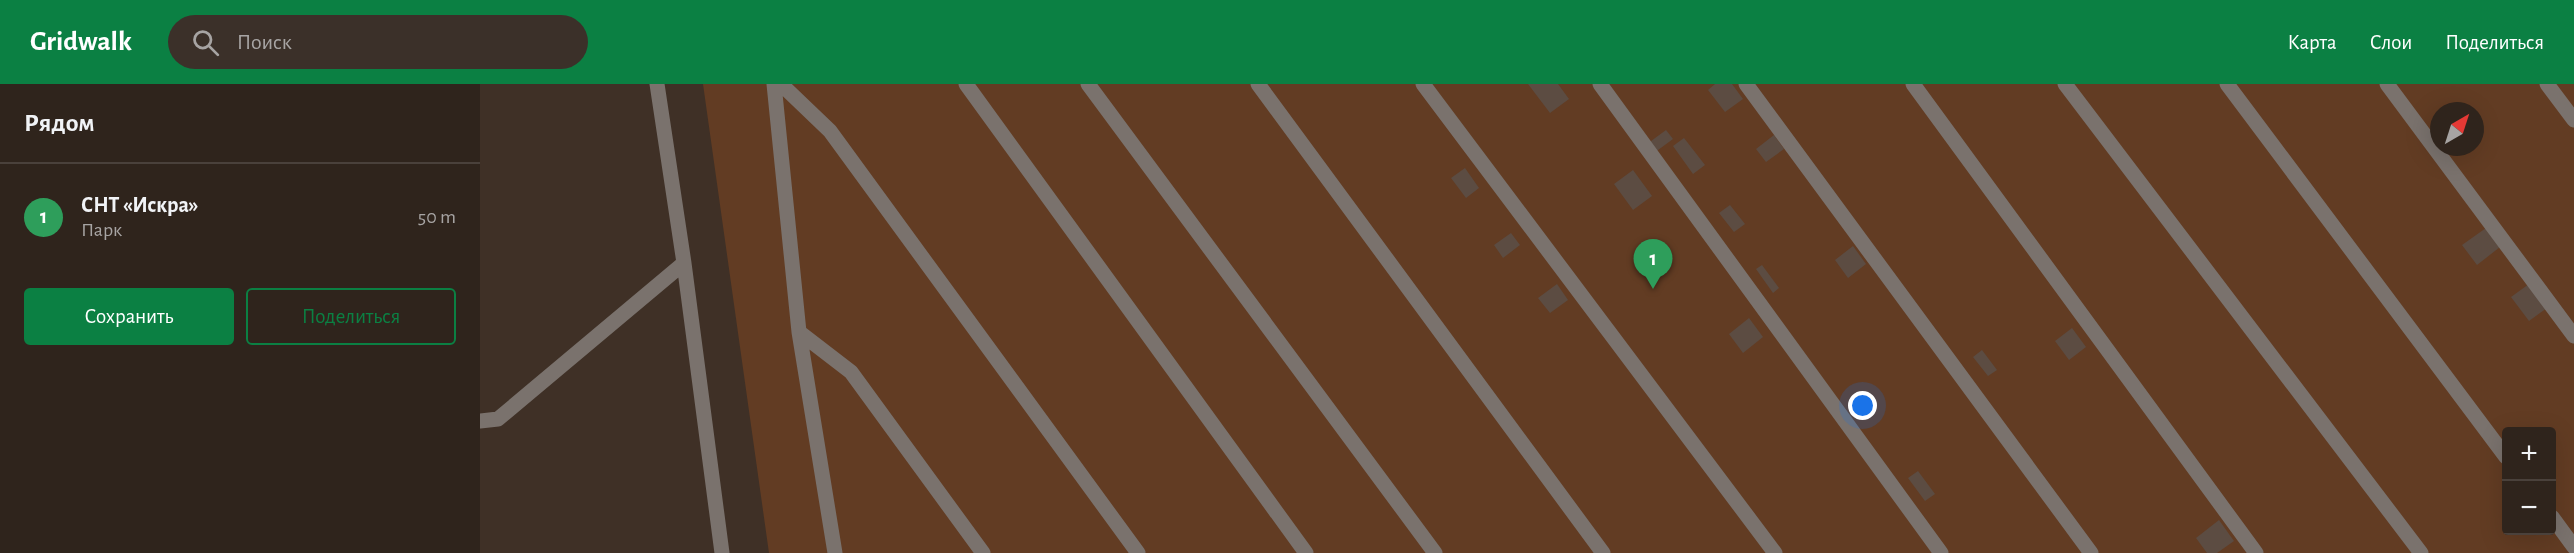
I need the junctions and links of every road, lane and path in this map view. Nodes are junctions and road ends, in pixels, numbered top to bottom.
1 (657, 84) edge
2 (774, 84) edge
3 (781, 84) edge
4 (966, 84) edge
5 (1088, 84) edge
6 (1258, 84) edge
7 (1423, 84) edge
8 (1600, 84) edge
9 (1746, 84) edge
10 (1913, 84) edge
11 (2065, 84) edge
12 (2227, 84) edge
13 (2387, 84) edge
14 (2547, 84) edge
15 (2574, 120) edge
16 (684, 263) junction
17 (799, 332) junction
18 (2574, 336) edge
19 (480, 421) edge
20 (2502, 452) edge
21 (2556, 522) edge
22 (2574, 547) edge
23 (722, 553) edge
24 (835, 553) edge
25 (983, 553) edge
26 (1138, 553) edge
27 (1306, 553) edge
28 (1435, 553) edge
29 (1603, 553) edge
30 (1775, 553) edge
31 (1941, 553) edge
32 (2091, 553) edge
33 (2256, 553) edge
34 (2421, 553) edge

1 - 16 lane
2 - 17 lane
3 - 26 lane
4 - 27 lane
5 - 28 lane
6 - 29 lane
7 - 30 lane
8 - 31 lane
9 - 32 lane
10 - 33 lane
11 - 34 lane
12 - 20 lane
13 - 18 lane
14 - 15 lane
16 - 19 lane
16 - 23 lane
17 - 24 lane
17 - 25 lane
21 - 22 lane

